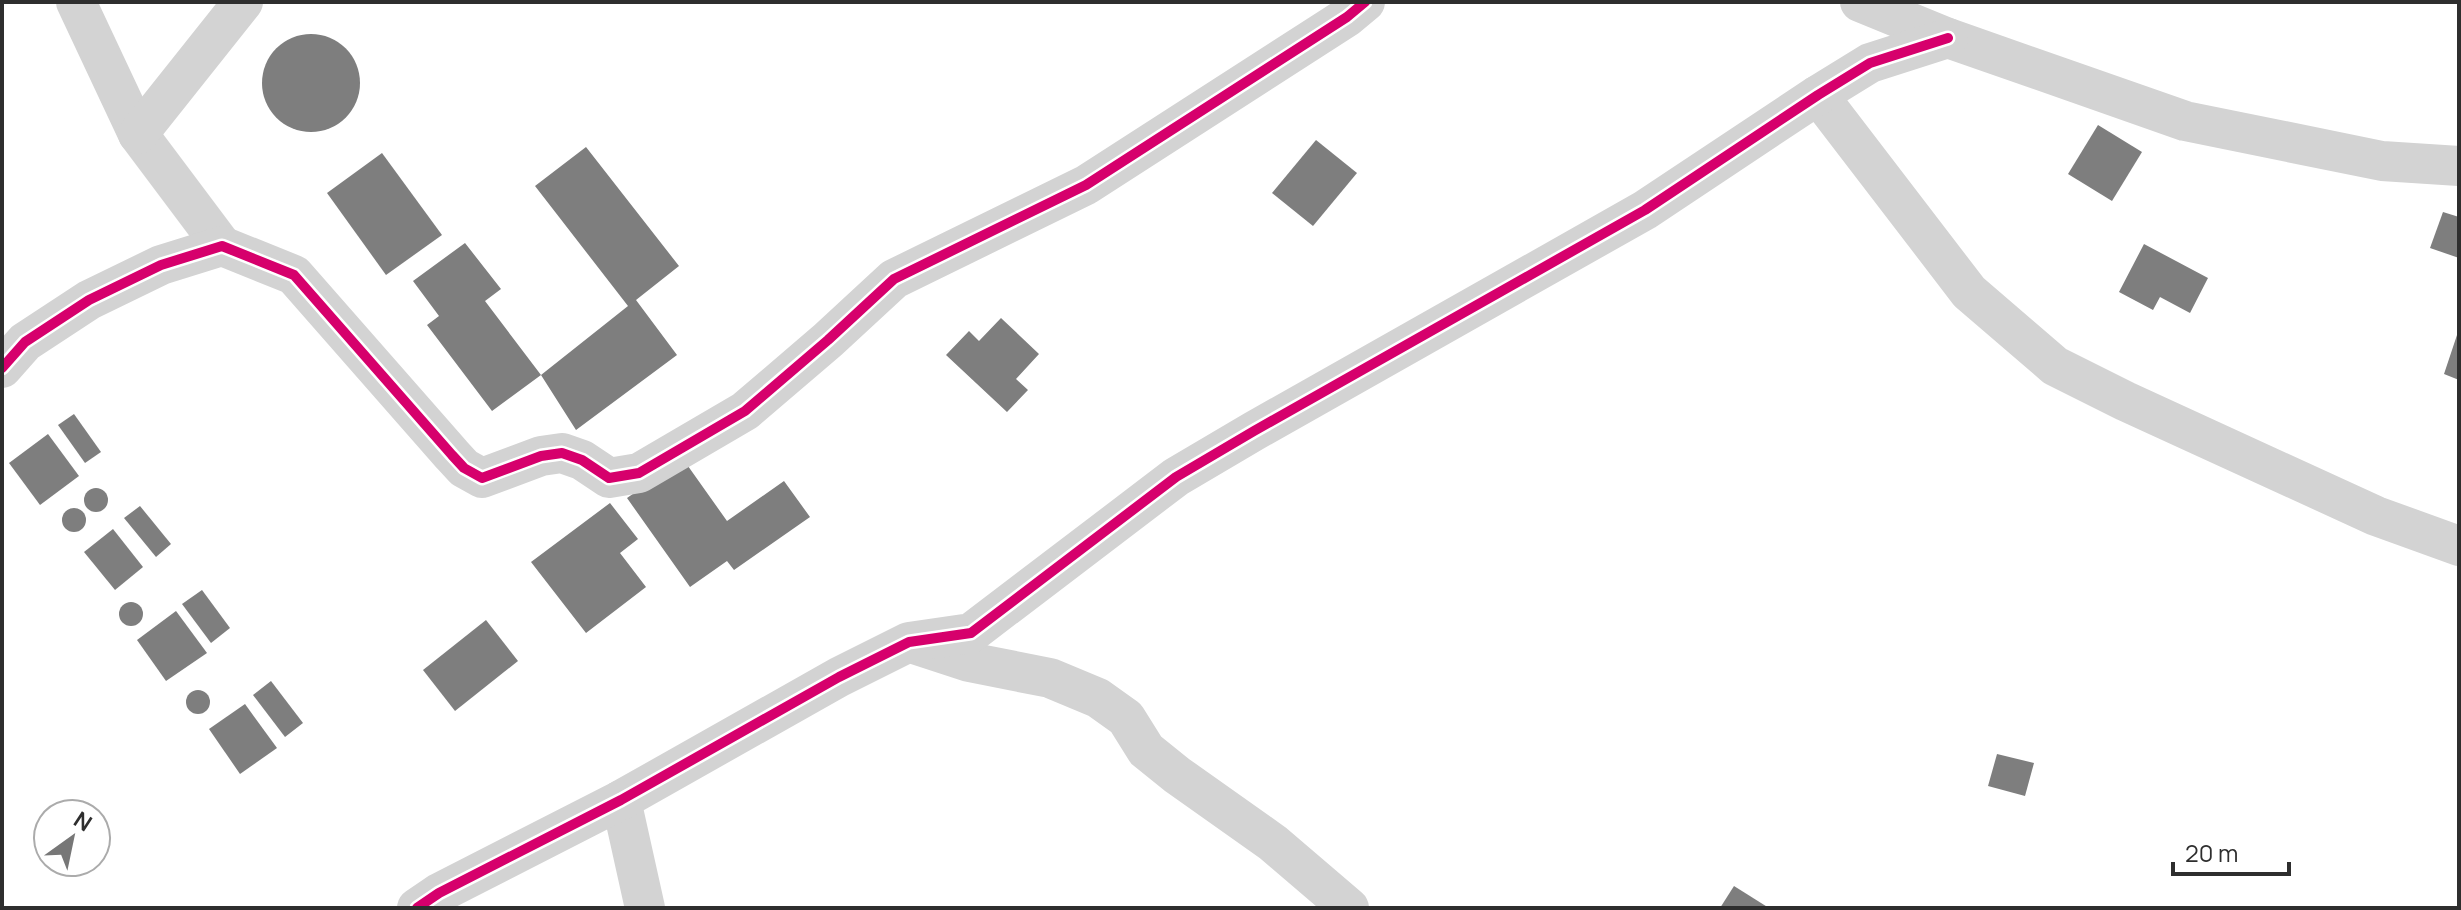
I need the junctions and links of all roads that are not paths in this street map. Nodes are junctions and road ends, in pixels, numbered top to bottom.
1 (76, 2) edge
2 (243, 2) edge
3 (1365, 2) edge
4 (1860, 2) edge
5 (1948, 38) junction
6 (1818, 95) junction
7 (138, 134) junction
8 (2459, 166) edge
9 (222, 246) junction
10 (2, 368) edge
11 (2459, 546) edge
12 (909, 642) junction
13 (621, 800) junction
14 (417, 908) edge
15 (645, 908) edge
16 (1349, 908) edge

1 - 7 street
2 - 7 street
3 - 9 street
4 - 5 street
5 - 6 street
5 - 8 street
6 - 11 street
6 - 12 street
7 - 9 street
9 - 10 street
12 - 13 street
12 - 16 street
13 - 14 street
13 - 15 street

